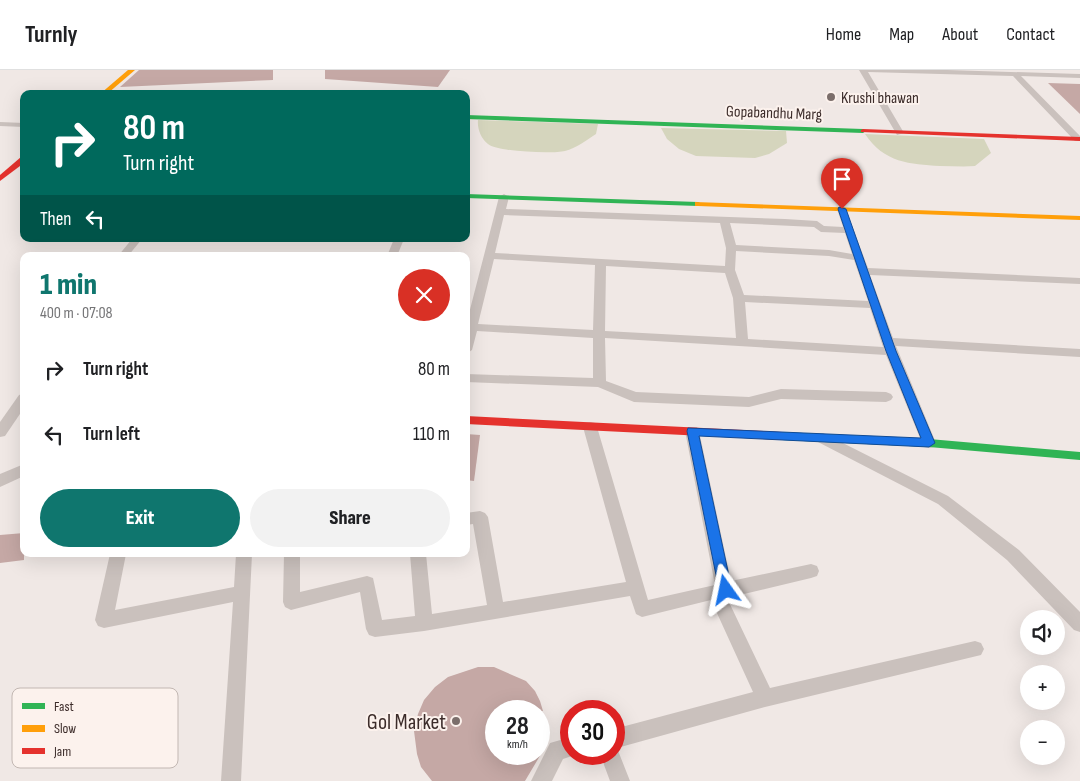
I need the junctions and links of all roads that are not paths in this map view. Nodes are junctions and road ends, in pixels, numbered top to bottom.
1 (125, 70) edge
2 (132, 70) edge
3 (864, 70) edge
4 (1035, 72) edge
5 (1015, 74) junction
6 (1080, 76) edge
7 (106, 90) edge
8 (107, 90) edge
9 (470, 117) edge
10 (0, 124) edge
11 (20, 125) edge
12 (900, 133) junction
13 (1079, 139) edge
14 (20, 155) edge
15 (20, 162) edge
16 (0, 172) edge
17 (0, 179) edge
18 (470, 196) edge
19 (504, 197) junction
20 (842, 209) junction
21 (501, 212) junction
22 (1080, 218) edge
23 (725, 221) junction
24 (850, 230) junction
25 (135, 242) edge
26 (731, 248) junction
27 (126, 252) edge
28 (489, 256) junction
29 (860, 258) junction
30 (601, 262) junction
31 (730, 270) junction
32 (864, 271) junction
33 (1080, 280) edge
34 (739, 298) junction
35 (876, 304) junction
36 (472, 327) junction
37 (470, 335) edge
38 (599, 336) junction
39 (742, 341) junction
40 (889, 346) junction
41 (1080, 353) edge
42 (470, 378) edge
43 (600, 383) junction
44 (886, 397) dead end
45 (20, 404) edge
46 (470, 420) edge
47 (590, 427) junction
48 (692, 431) junction
49 (0, 432) edge
50 (820, 437) junction
51 (929, 443) junction
52 (1080, 456) edge
53 (20, 471) edge
54 (0, 481) edge
55 (470, 518) edge
56 (117, 557) edge
57 (244, 557) edge
58 (292, 557) edge
59 (418, 557) edge
60 (811, 571) dead end
61 (635, 588) junction
62 (721, 591) junction
63 (242, 593) junction
64 (496, 610) junction
65 (424, 623) junction
66 (1080, 624) edge
67 (975, 649) dead end
68 (766, 698) junction
69 (625, 736) edge
70 (560, 749) edge
71 (614, 765) edge
72 (231, 781) edge
73 (541, 781) edge
74 (620, 781) edge

1 - 7 street
2 - 8 street
3 - 5 street
3 - 12 street
4 - 5 street
4 - 6 street
5 - 13 street
9 - 12 street, Gopabandhu Marg
10 - 11 street
12 - 13 street, Gopabandhu Marg
14 - 16 street
15 - 17 street
18 - 19 street
19 - 20 street
19 - 21 street
20 - 22 street
20 - 24 street
21 - 23 street
21 - 28 street
23 - 24 street
23 - 26 street
24 - 29 street
25 - 27 street
26 - 29 street
26 - 31 street
28 - 30 street
28 - 36 street
29 - 32 street
30 - 31 street
30 - 38 street
31 - 34 street
32 - 33 street
32 - 35 street
34 - 35 street
34 - 39 street
35 - 40 street
36 - 37 street
36 - 38 street
38 - 39 street
38 - 43 street
39 - 40 street
40 - 41 street
40 - 51 street
42 - 43 street
43 - 44 street
45 - 49 street
46 - 47 street
47 - 48 street
47 - 61 street
48 - 50 street
48 - 62 street
50 - 51 street
50 - 66 street
51 - 52 street
53 - 54 street
55 - 64 street
56 - 63 street
57 - 63 street
58 - 65 street
59 - 65 street
60 - 62 street
61 - 62 street
61 - 64 street
62 - 68 street
63 - 72 street
64 - 65 street
67 - 68 street
68 - 69 street
70 - 73 street
71 - 74 street

